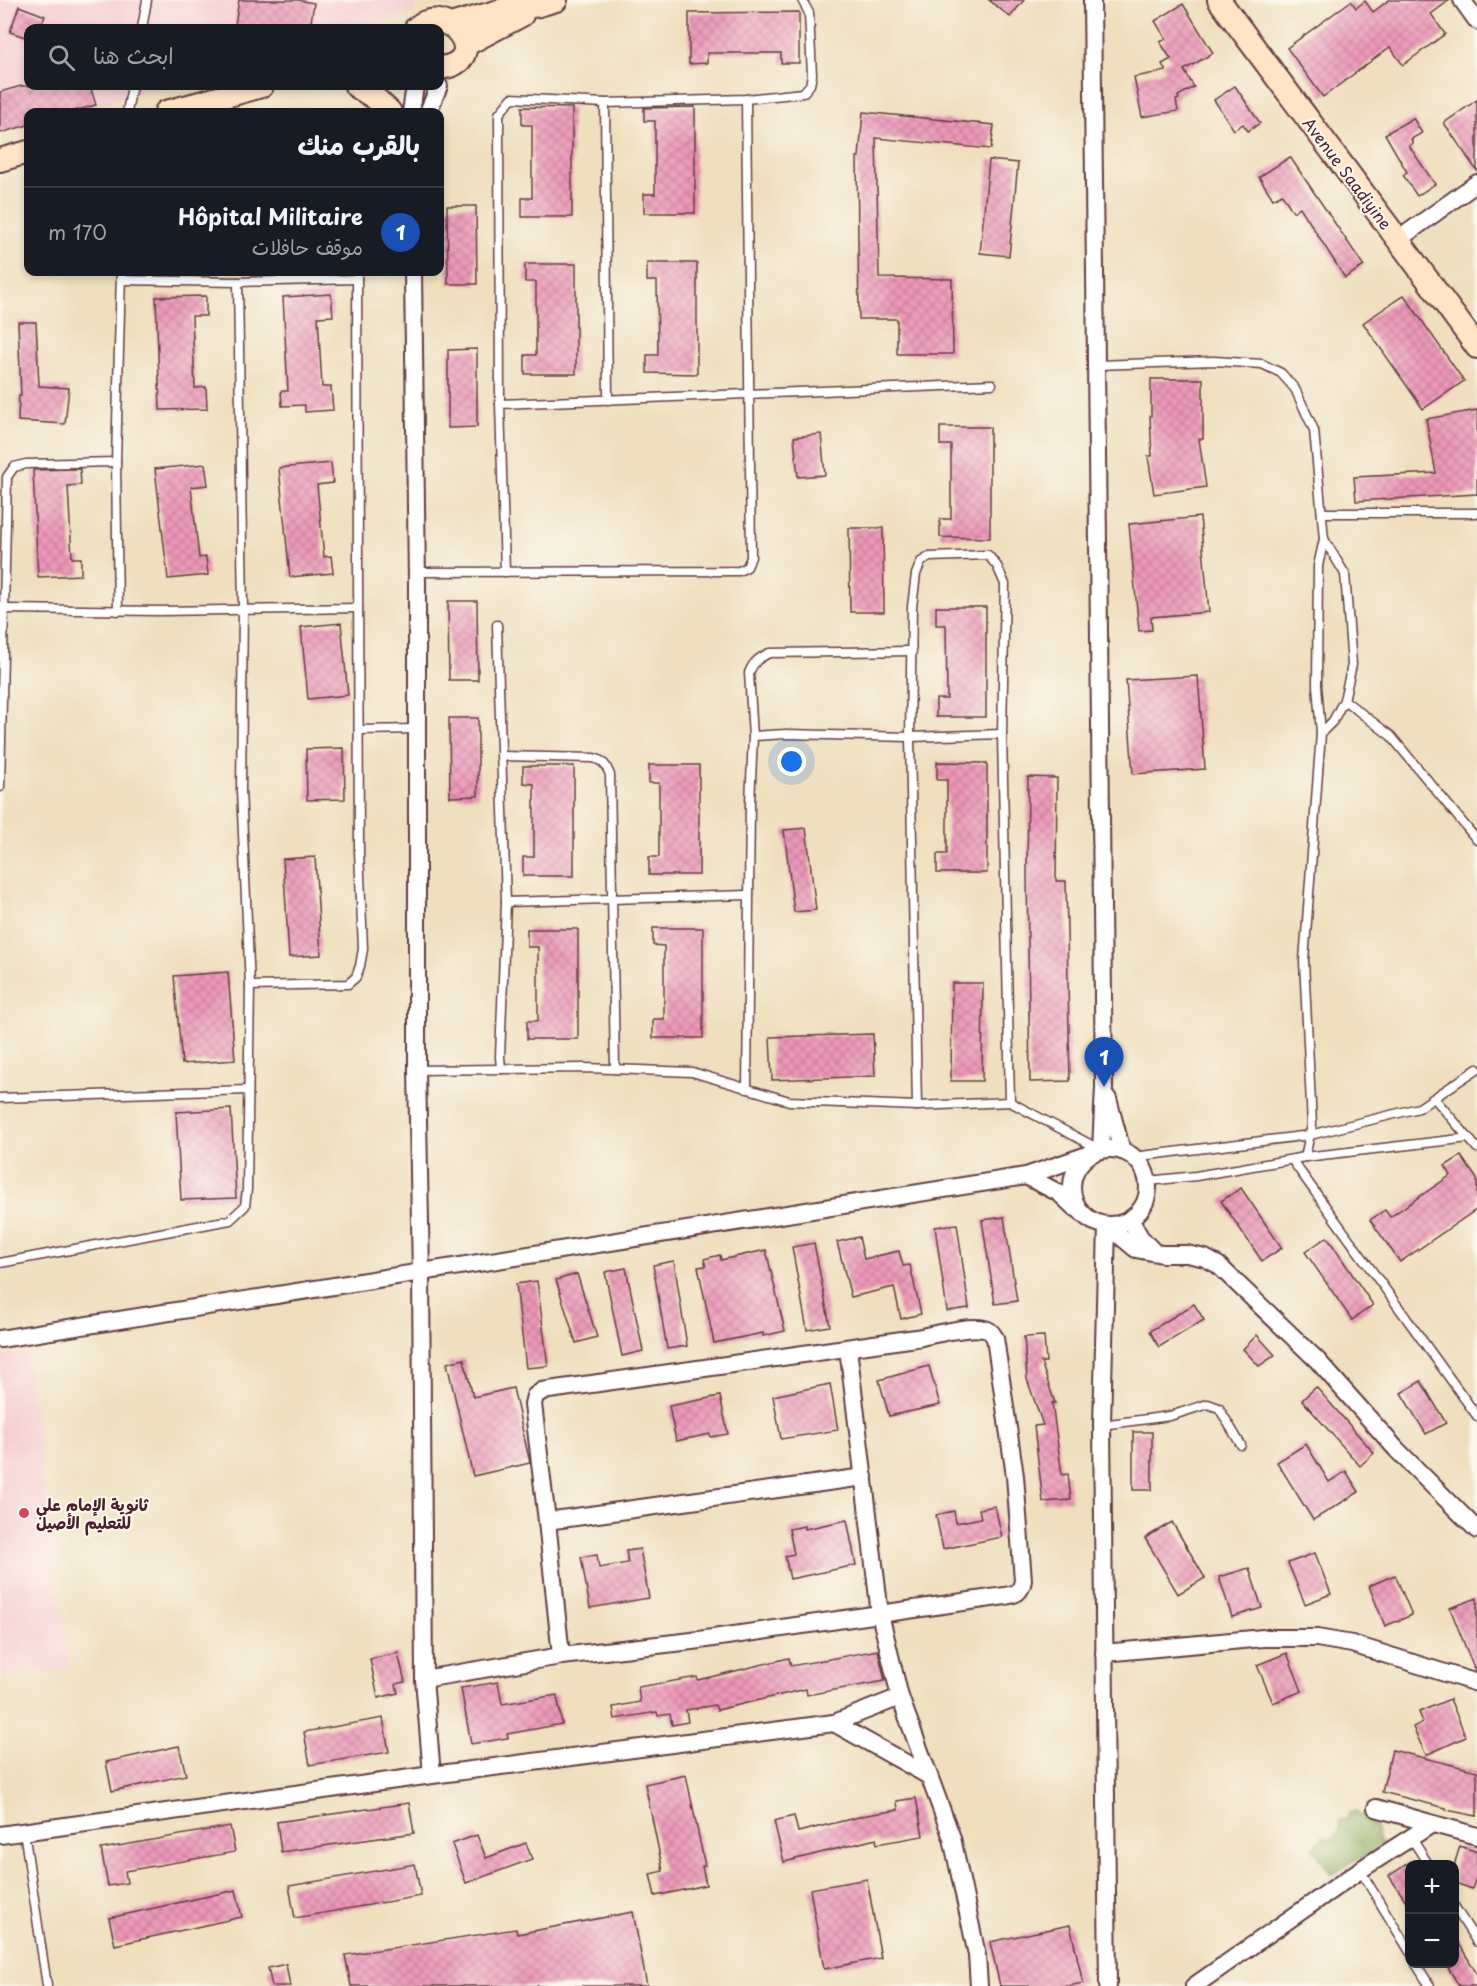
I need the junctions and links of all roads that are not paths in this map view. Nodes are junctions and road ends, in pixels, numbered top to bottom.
1 (147, 0) edge
2 (802, 0) edge
3 (1092, 0) edge
4 (1219, 0) edge
5 (1462, 0) edge
6 (547, 2) edge
7 (443, 15) edge
8 (1477, 21) edge
9 (143, 24) edge
10 (465, 45) junction
11 (444, 73) edge
12 (131, 90) edge
13 (247, 90) edge
14 (363, 90) edge
15 (414, 90) edge
16 (436, 90) edge
17 (746, 99) junction
18 (605, 103) junction
19 (128, 108) edge
20 (181, 108) edge
21 (386, 108) edge
22 (412, 108) edge
23 (429, 108) edge
24 (24, 153) edge
25 (0, 160) edge
26 (1477, 183) edge
27 (1399, 239) junction
28 (121, 276) edge
29 (340, 276) edge
30 (357, 276) edge
31 (413, 276) edge
32 (238, 282) junction
33 (1477, 347) edge
34 (1097, 365) junction
35 (992, 384) dead end
36 (750, 394) junction
37 (608, 399) junction
38 (500, 404) junction
39 (116, 462) junction
40 (1322, 513) junction
41 (1477, 513) edge
42 (1324, 539) junction
43 (416, 572) junction
44 (505, 572) junction
45 (358, 608) junction
46 (5, 609) junction
47 (118, 610) junction
48 (243, 610) junction
49 (497, 625) dead end
50 (912, 651) junction
51 (1344, 699) junction
52 (417, 729) junction
53 (359, 730) junction
54 (1321, 733) junction
55 (1002, 734) junction
56 (753, 736) junction
57 (910, 737) junction
58 (501, 756) junction
59 (0, 788) edge
60 (1477, 840) edge
61 (749, 895) junction
62 (613, 899) junction
63 (506, 902) junction
64 (250, 986) junction
65 (501, 1069) junction
66 (615, 1069) junction
67 (1477, 1069) edge
68 (417, 1070) junction
69 (1104, 1087) junction
70 (747, 1089) junction
71 (248, 1090) junction
72 (0, 1098) edge
73 (1436, 1099) junction
74 (1010, 1102) junction
75 (917, 1106) junction
76 (1310, 1135) junction
77 (1469, 1138) junction
78 (1477, 1148) edge
79 (1096, 1152) junction
80 (1128, 1154) junction
81 (1305, 1157) junction
82 (1292, 1160) junction
83 (1026, 1176) junction
84 (1148, 1181) junction
85 (1082, 1214) junction
86 (1133, 1218) junction
87 (1107, 1225) junction
88 (1154, 1252) junction
89 (0, 1263) edge
90 (421, 1273) junction
91 (0, 1339) edge
92 (848, 1348) junction
93 (1477, 1416) edge
94 (1102, 1425) junction
95 (1241, 1445) dead end
96 (864, 1477) junction
97 (547, 1521) junction
98 (1477, 1530) edge
99 (880, 1614) junction
100 (1104, 1653) junction
101 (561, 1656) junction
102 (424, 1679) junction
103 (1477, 1683) edge
104 (900, 1697) junction
105 (834, 1723) junction
106 (432, 1775) junction
107 (928, 1776) junction
108 (1376, 1808) dead end
109 (1432, 1824) junction
110 (24, 1831) junction
111 (0, 1835) edge
112 (1477, 1836) edge
113 (1410, 1837) junction
114 (1425, 1860) edge
115 (1360, 1870) junction
116 (1459, 1913) edge
117 (1477, 1942) edge
118 (1405, 1944) edge
119 (1419, 1968) edge
120 (47, 1986) edge
121 (979, 1986) edge
122 (1108, 1986) edge
123 (1194, 1986) edge
124 (1430, 1986) edge

1 - 9 lane
2 - 17 lane
3 - 34 street
4 - 27 main road, Avenue Saadiyine
5 - 8 street
6 - 7 main road
6 - 10 main road
7 - 10 main road
10 - 11 main road
12 - 19 lane
13 - 20 main road
14 - 21 main road
15 - 22 street
16 - 23 street
17 - 18 lane
17 - 36 lane
18 - 37 lane
18 - 38 lane
24 - 25 main road
26 - 27 street
27 - 33 main road, Avenue Saadiyine
28 - 32 lane
28 - 39 lane
29 - 32 lane
30 - 45 lane
31 - 43 street
32 - 48 lane
34 - 40 lane
34 - 69 street
35 - 36 lane
36 - 37 lane
36 - 44 lane
37 - 38 lane
38 - 44 lane
39 - 46 lane
39 - 47 lane
40 - 41 lane
40 - 42 lane
42 - 51 lane
42 - 54 lane
43 - 44 lane
43 - 52 street
45 - 48 lane
45 - 53 lane
46 - 47 lane
46 - 59 lane
47 - 48 lane
48 - 64 lane
49 - 58 lane
50 - 55 lane
50 - 56 lane
50 - 57 lane
51 - 54 lane
51 - 60 lane
52 - 53 lane
52 - 68 street
53 - 64 lane
54 - 76 lane
55 - 57 lane
55 - 74 lane
56 - 57 lane
56 - 61 lane
57 - 75 lane
58 - 62 lane
58 - 63 lane
61 - 62 lane
61 - 70 lane
62 - 63 lane
62 - 66 lane
63 - 65 lane
64 - 71 lane
65 - 66 lane
65 - 68 lane
66 - 70 lane
67 - 73 lane
68 - 90 street
69 - 79 street
69 - 80 street
70 - 75 lane
71 - 72 lane
71 - 89 lane
73 - 76 lane
73 - 77 lane
74 - 75 lane
74 - 79 lane
76 - 80 lane
76 - 81 lane
77 - 78 lane
77 - 81 lane
79 - 80 street
79 - 83 street
79 - 85 street
80 - 84 street
81 - 82 lane
82 - 84 lane
82 - 93 lane
83 - 85 street
83 - 90 street
84 - 86 street
85 - 87 street
86 - 87 street
86 - 88 street
87 - 88 street
87 - 94 street
88 - 98 street
90 - 91 street
90 - 102 street
92 - 96 street
92 - 97 street
92 - 99 street
94 - 95 lane
94 - 100 street
96 - 97 street
96 - 99 street
97 - 101 street
99 - 101 street
99 - 104 street
100 - 103 street
100 - 122 street
101 - 102 street
102 - 106 street
104 - 105 street
104 - 107 street
105 - 106 street
105 - 107 street
106 - 110 street
107 - 121 street
108 - 109 street
109 - 112 street
109 - 113 street
110 - 111 street
110 - 120 lane
113 - 114 lane
113 - 115 street
115 - 118 lane
115 - 123 street
116 - 117 lane
119 - 124 lane

